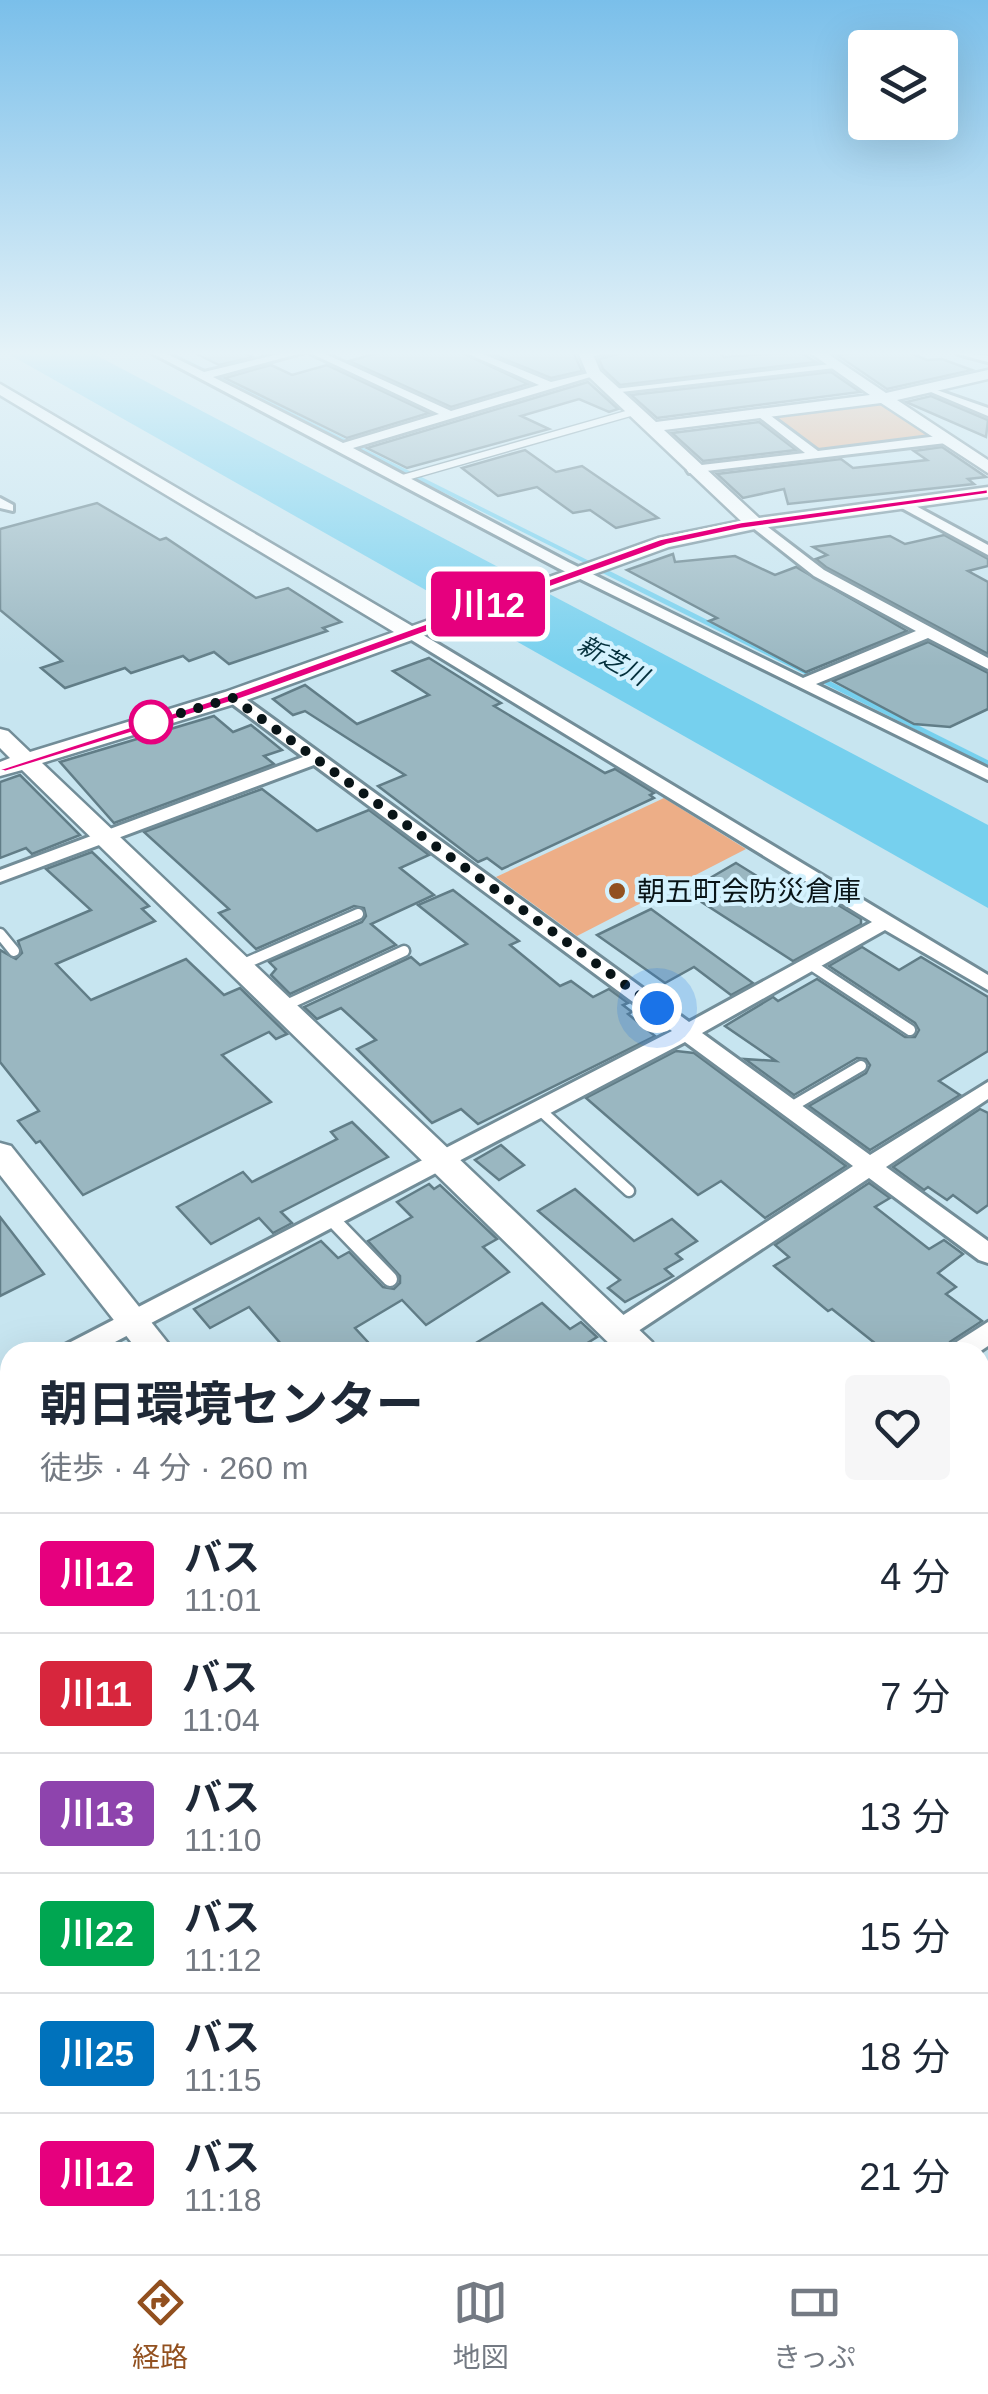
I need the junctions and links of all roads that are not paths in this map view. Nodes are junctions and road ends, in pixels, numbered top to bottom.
1 (113, 457) edge
2 (362, 457) edge
3 (477, 457) edge
4 (681, 457) edge
5 (798, 457) edge
6 (693, 470) junction
7 (404, 478) junction
8 (988, 492) edge
9 (902, 503) junction
10 (755, 524) junction
11 (988, 551) edge
12 (571, 573) junction
13 (928, 632) junction
14 (410, 633) junction
15 (988, 664) edge
16 (804, 683) junction
17 (233, 698) junction
18 (0, 736) edge
19 (25, 760) junction
20 (313, 760) junction
21 (0, 769) edge
22 (988, 775) edge
23 (106, 837) junction
24 (0, 876) edge
25 (358, 914) dead end
26 (886, 922) junction
27 (0, 934) edge
28 (14, 951) dead end
29 (404, 951) dead end
30 (810, 964) junction
31 (239, 966) junction
32 (988, 984) edge
33 (282, 1008) junction
34 (910, 1030) dead end
35 (688, 1031) junction
36 (861, 1066) dead end
37 (988, 1089) edge
38 (791, 1107) junction
39 (539, 1110) junction
40 (0, 1154) edge
41 (440, 1162) junction
42 (870, 1166) junction
43 (629, 1191) dead end
44 (331, 1218) junction
45 (988, 1254) edge
46 (390, 1279) dead end
47 (133, 1321) junction
48 (617, 1332) junction
49 (93, 1342) edge
50 (150, 1342) edge
51 (628, 1342) edge

1 - 14 street
2 - 7 street
3 - 7 lane
4 - 6 street
5 - 6 street
6 - 10 street
7 - 12 street
8 - 9 street
9 - 10 street
9 - 11 street
10 - 12 street
10 - 13 street
12 - 14 street
12 - 16 street
13 - 15 street
13 - 16 street
14 - 17 street
14 - 26 street
16 - 22 street
17 - 19 street
17 - 20 street
18 - 19 street
19 - 21 street
19 - 23 street
20 - 23 street
20 - 35 street
23 - 24 street
23 - 31 street
25 - 31 lane
26 - 30 street
26 - 32 street
27 - 28 lane
29 - 33 lane
30 - 34 lane
30 - 35 street
31 - 33 street
33 - 41 street
35 - 38 street
35 - 39 street
36 - 38 lane
37 - 42 street
38 - 42 street
39 - 41 street
39 - 43 lane
40 - 47 street
41 - 44 street
41 - 48 street
42 - 45 street
42 - 48 street
44 - 46 lane
44 - 47 street
47 - 49 street
47 - 50 street
48 - 51 street

